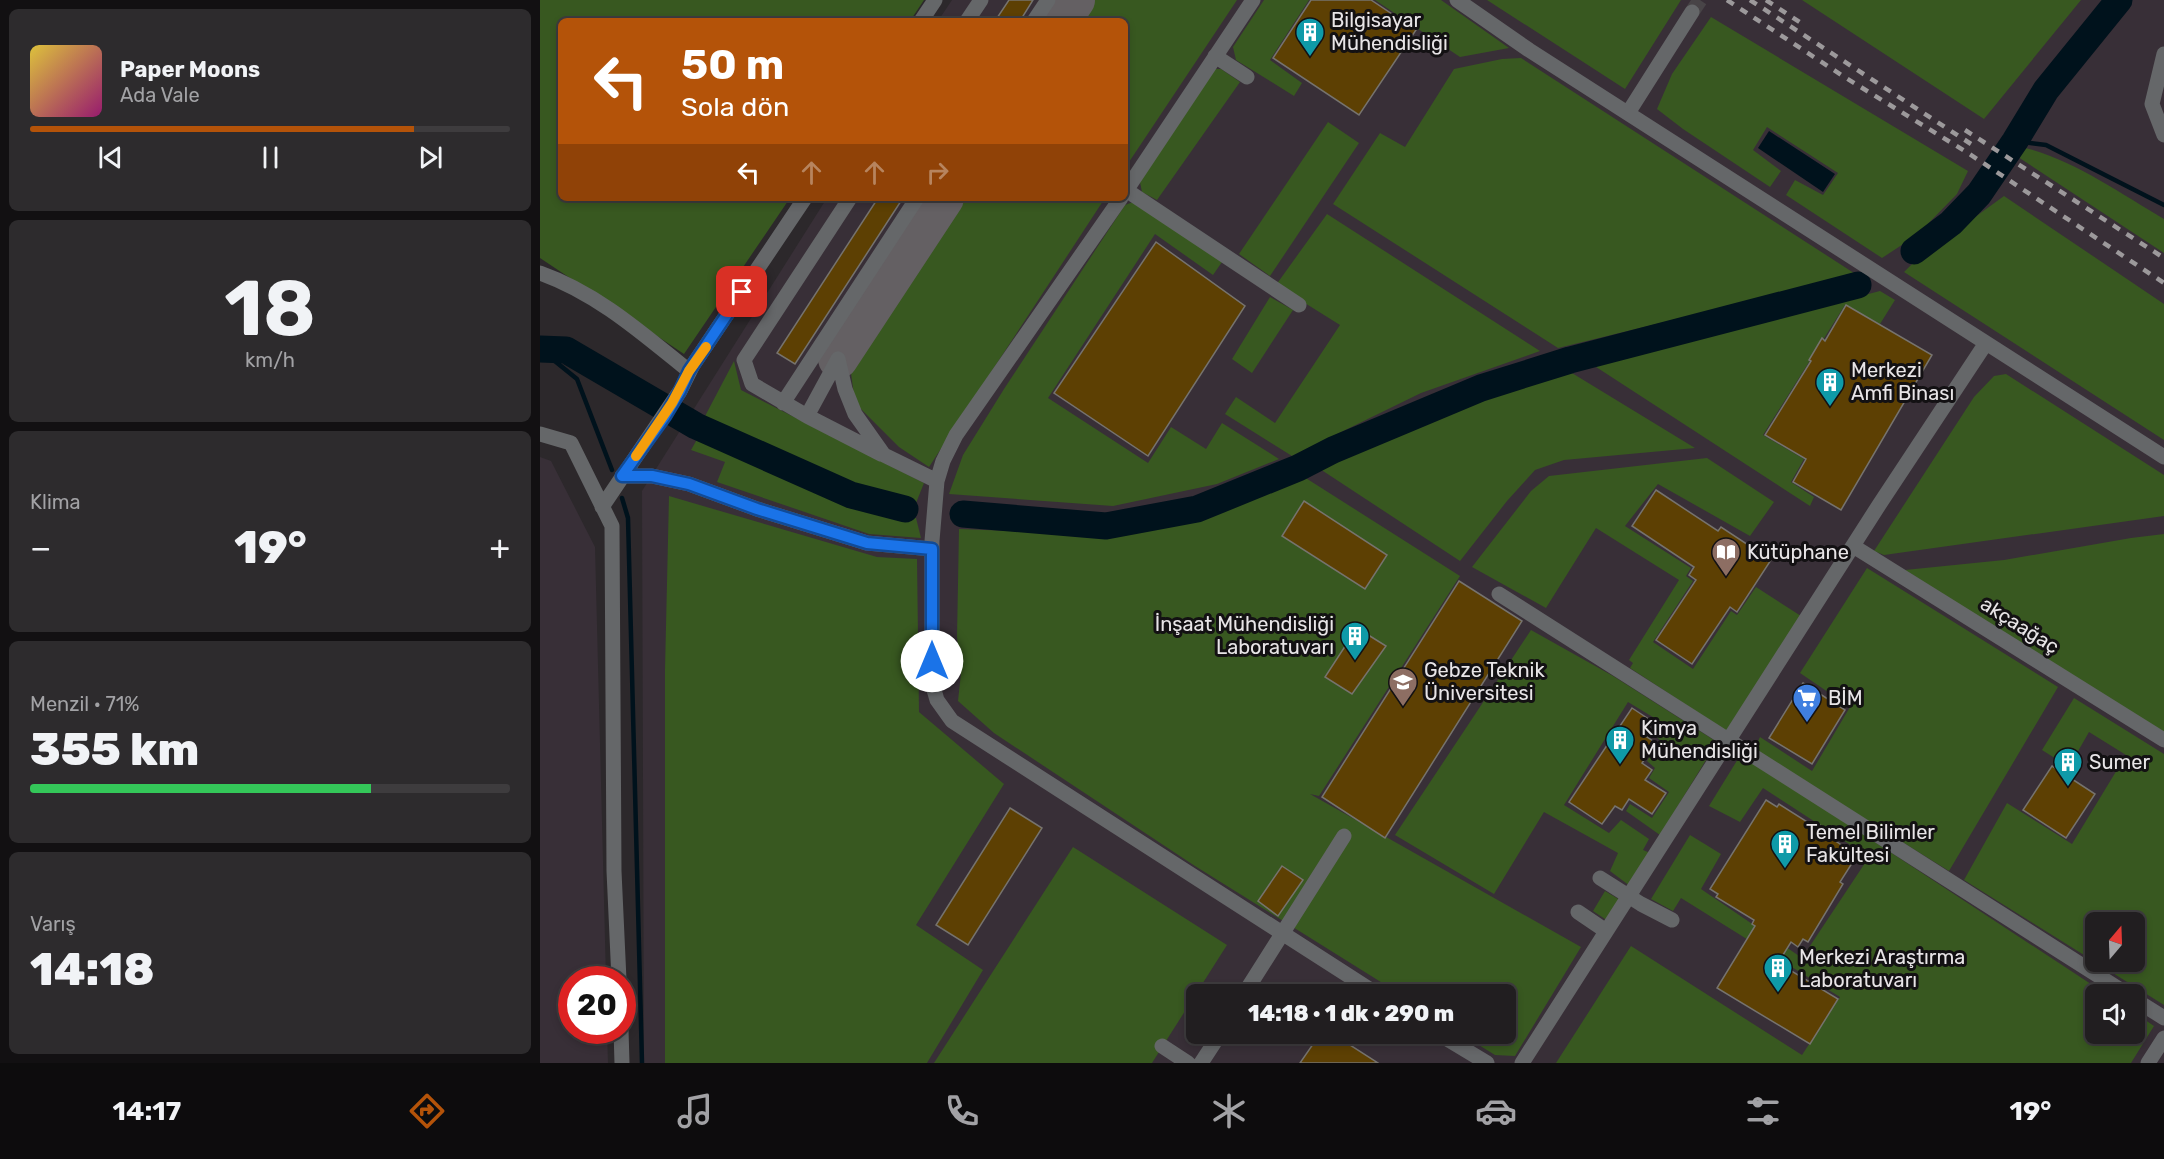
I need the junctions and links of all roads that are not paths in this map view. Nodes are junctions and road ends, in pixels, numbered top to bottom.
1 (935, 0) edge
2 (981, 0) edge
3 (1048, 0) edge
4 (1253, 0) edge
5 (1456, 0) edge
6 (1692, 12) tunnel mouth
7 (923, 18) edge
8 (969, 18) edge
9 (1036, 18) edge
10 (2164, 54) edge
11 (1215, 56) junction
12 (1247, 77) dead end
13 (1628, 113) junction
14 (2164, 135) edge
15 (1128, 188) edge
16 (1128, 197) edge
17 (803, 201) edge
18 (848, 201) edge
19 (915, 201) edge
20 (1119, 201) edge
21 (540, 273) edge
22 (1299, 305) dead end
23 (1986, 343) junction
24 (689, 371) junction
25 (783, 403) junction
26 (807, 416) junction
27 (540, 434) edge
28 (884, 455) junction
29 (2164, 457) edge
30 (622, 476) junction
31 (937, 481) junction
32 (602, 507) junction
33 (1853, 546) junction
34 (932, 549) junction
35 (1499, 594) dead end
36 (2164, 740) edge
37 (1728, 741) junction
38 (1344, 836) dead end
39 (1600, 878) dead end
40 (1629, 896) junction
41 (1578, 912) dead end
42 (1672, 920) dead end
43 (1606, 931) junction
44 (1282, 935) junction
45 (618, 966) edge
46 (1250, 984) edge
47 (1361, 984) edge
48 (2111, 984) edge
49 (2145, 1006) edge
50 (2164, 1018) edge
51 (2164, 1038) edge
52 (621, 1044) edge
53 (1213, 1044) edge
54 (1456, 1044) edge
55 (1162, 1046) dead end
56 (622, 1063) edge
57 (1188, 1063) edge
58 (1201, 1063) edge
59 (1487, 1063) edge
60 (1522, 1063) edge
61 (2148, 1063) edge

1 - 7 street
2 - 8 street
3 - 9 street
4 - 11 street
5 - 13 street
6 - 13 street
10 - 14 street
11 - 12 street
11 - 15 street
13 - 23 street
16 - 22 street
17 - 24 street
18 - 25 street
19 - 25 street
20 - 31 street
21 - 24 street
23 - 29 street
23 - 33 street
24 - 30 street
25 - 26 street
26 - 28 street
26 - 28 street
27 - 32 street
28 - 31 street
30 - 32 street
30 - 34 street
31 - 34 street
32 - 45 street
33 - 36 street, akçaağaç
33 - 37 street
34 - 44 street
35 - 37 street
37 - 40 street
37 - 48 street
38 - 44 street
39 - 40 street
40 - 42 street
40 - 43 street
41 - 43 street
43 - 60 street
44 - 46 street
44 - 47 street
49 - 50 street
51 - 61 street
52 - 56 street
53 - 58 street
54 - 59 street
55 - 57 street

